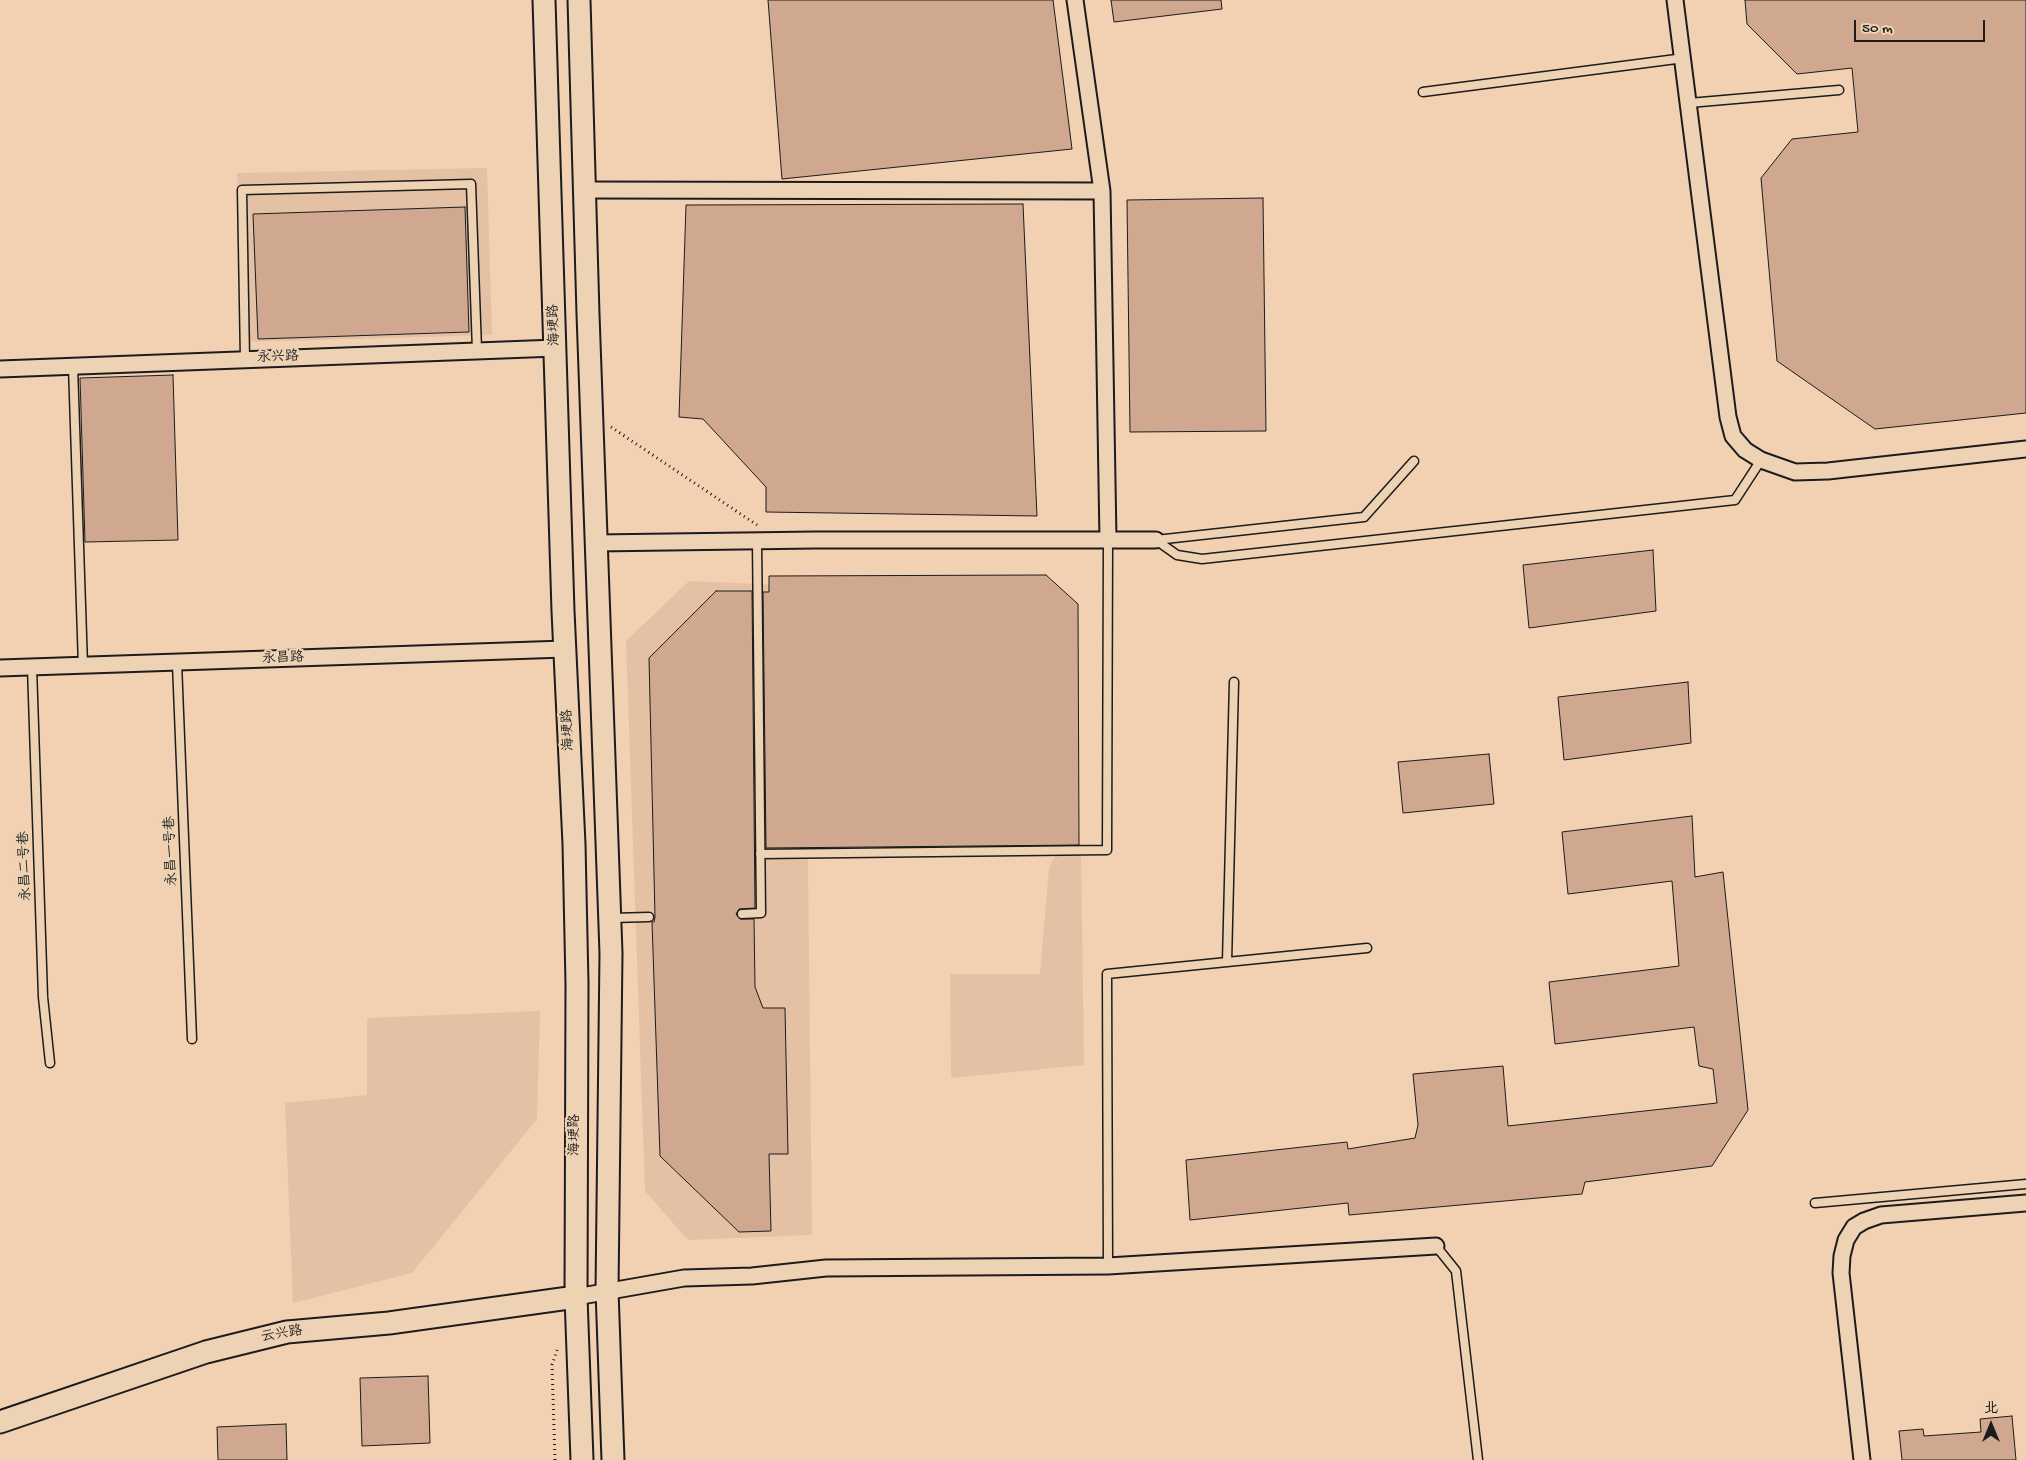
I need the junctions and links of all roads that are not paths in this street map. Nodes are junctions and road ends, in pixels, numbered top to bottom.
1 (544, 0) edge
2 (579, 0) edge
3 (1075, 0) edge
4 (1675, 0) edge
5 (1684, 58) junction
6 (1839, 90) dead end
7 (1423, 92) dead end
8 (1690, 103) junction
9 (584, 190) junction
10 (1102, 190) junction
11 (556, 348) junction
12 (477, 350) junction
13 (246, 360) junction
14 (73, 366) junction
15 (0, 369) edge
16 (2026, 449) edge
17 (1761, 460) junction
18 (1414, 461) dead end
19 (1108, 540) junction
20 (1156, 540) junction
21 (757, 541) junction
22 (596, 543) junction
23 (565, 650) junction
24 (177, 662) junction
25 (83, 666) junction
26 (32, 667) junction
27 (0, 668) edge
28 (1234, 682) dead end
29 (760, 854) junction
30 (742, 914) dead end
31 (649, 917) dead end
32 (610, 918) junction
33 (1367, 948) dead end
34 (1227, 962) junction
35 (192, 1039) dead end
36 (50, 1063) dead end
37 (2026, 1184) edge
38 (1815, 1203) dead end
39 (2026, 1203) edge
40 (1436, 1246) joint
41 (1108, 1266) junction
42 (607, 1290) junction
43 (576, 1297) junction
44 (0, 1422) edge
45 (582, 1460) edge
46 (612, 1460) edge
47 (1478, 1460) edge
48 (1862, 1460) edge

1 - 11 main road, 海埂路
2 - 9 main road
3 - 10 street
4 - 5 street
5 - 7 lane
5 - 8 street
6 - 8 lane
8 - 17 street
9 - 10 street
9 - 22 main road
10 - 19 street
11 - 12 street, 永兴路
11 - 23 main road, 海埂路
12 - 13 street, 永兴路
12 - 13 lane
13 - 14 street, 永兴路
14 - 15 street, 永兴路
14 - 25 lane
16 - 17 street
17 - 20 lane
18 - 20 lane
19 - 20 street
19 - 21 street
19 - 29 lane
21 - 22 street
21 - 29 lane
22 - 32 main road
23 - 24 street, 永昌路
23 - 43 main road, 海埂路
24 - 25 street, 永昌路
24 - 35 lane, 永昌一号巷
25 - 26 street, 永昌路
26 - 27 street, 永昌路
26 - 36 lane, 永昌二号巷
28 - 34 lane
29 - 30 lane
31 - 32 lane
32 - 42 main road
33 - 34 lane
34 - 41 lane
37 - 38 lane
39 - 48 street
40 - 41 street
40 - 47 lane
41 - 42 street
42 - 43 street
42 - 46 main road
43 - 44 main road, 云兴路
43 - 45 main road, 海埂路

